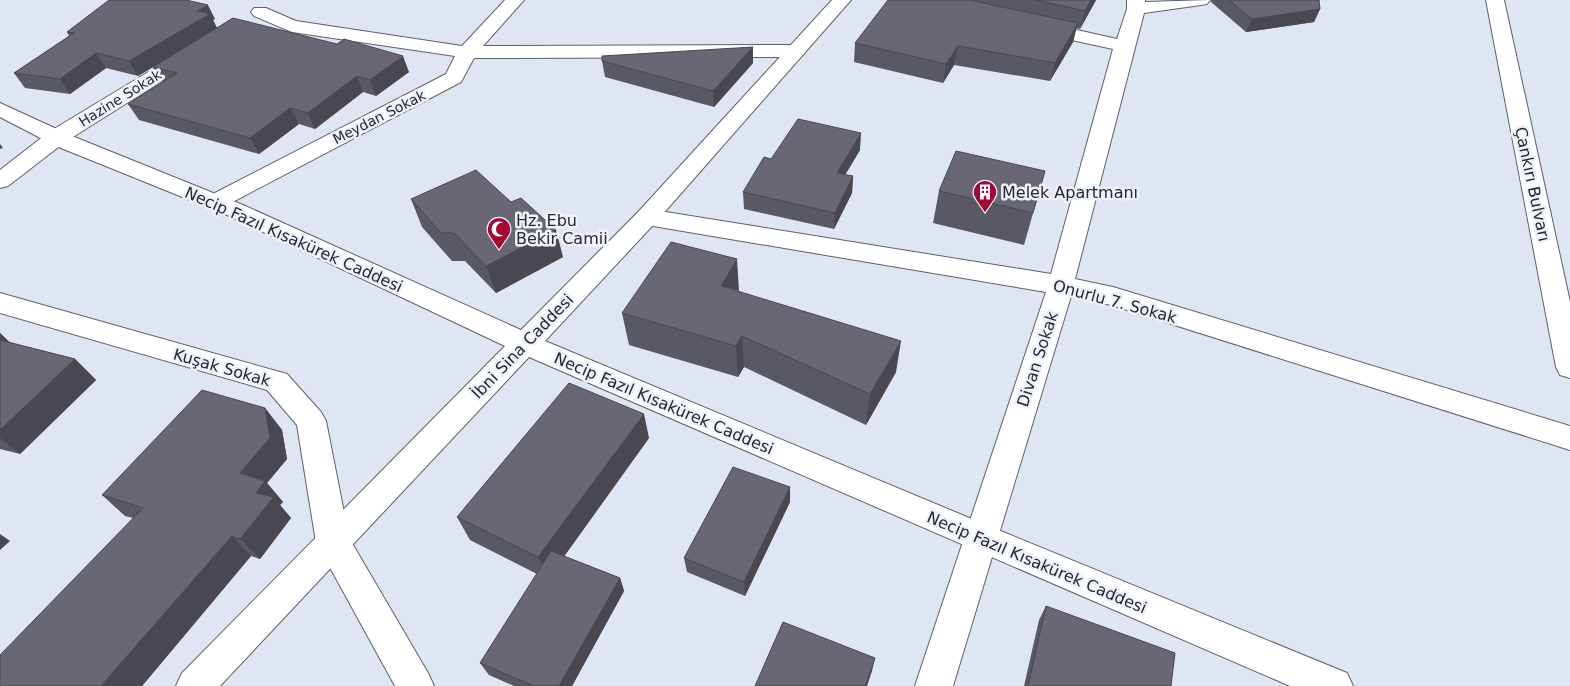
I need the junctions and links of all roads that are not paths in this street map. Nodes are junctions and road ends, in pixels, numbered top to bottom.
1 (515, 0) edge
2 (842, 0) edge
3 (1201, 0) edge
4 (1495, 0) edge
5 (1136, 4) edge
6 (254, 11) edge
7 (1019, 22) edge
8 (209, 43) edge
9 (1124, 46) junction
10 (796, 51) junction
11 (467, 52) junction
12 (0, 109) edge
13 (57, 138) junction
14 (0, 180) edge
15 (215, 202) junction
16 (647, 217) junction
17 (1062, 285) junction
18 (0, 303) edge
19 (525, 344) junction
20 (1570, 367) edge
21 (1570, 438) edge
22 (979, 538) junction
23 (333, 542) junction
24 (196, 686) edge
25 (415, 686) edge
26 (934, 686) edge
27 (1334, 686) edge

1 - 11 street, Meydan Sokak
2 - 10 street, İbni Sina Caddesi
3 - 5 street
4 - 20 street, Çankırı Bulvarı
5 - 9 street, Divan Sokak
6 - 11 street
7 - 9 street
8 - 13 street, Hazine Sokak
9 - 17 street, Divan Sokak
10 - 11 street
10 - 16 street, İbni Sina Caddesi
11 - 15 street, Meydan Sokak
12 - 13 street, Necip Fazıl Kısakürek Caddesi
13 - 14 street, Hazine Sokak
13 - 15 street, Necip Fazıl Kısakürek Caddesi
15 - 19 street, Necip Fazıl Kısakürek Caddesi
16 - 17 street, Onurlu 7. Sokak
16 - 19 street, İbni Sina Caddesi
17 - 21 street, Onurlu 7. Sokak
17 - 22 street, Divan Sokak
18 - 23 street, Kuşak Sokak
19 - 22 street, Necip Fazıl Kısakürek Caddesi
19 - 23 street, İbni Sina Caddesi
22 - 26 street, Divan Sokak
22 - 27 street, Necip Fazıl Kısakürek Caddesi
23 - 24 street, İbni Sina Caddesi
23 - 25 street, Kuşak Sokak

